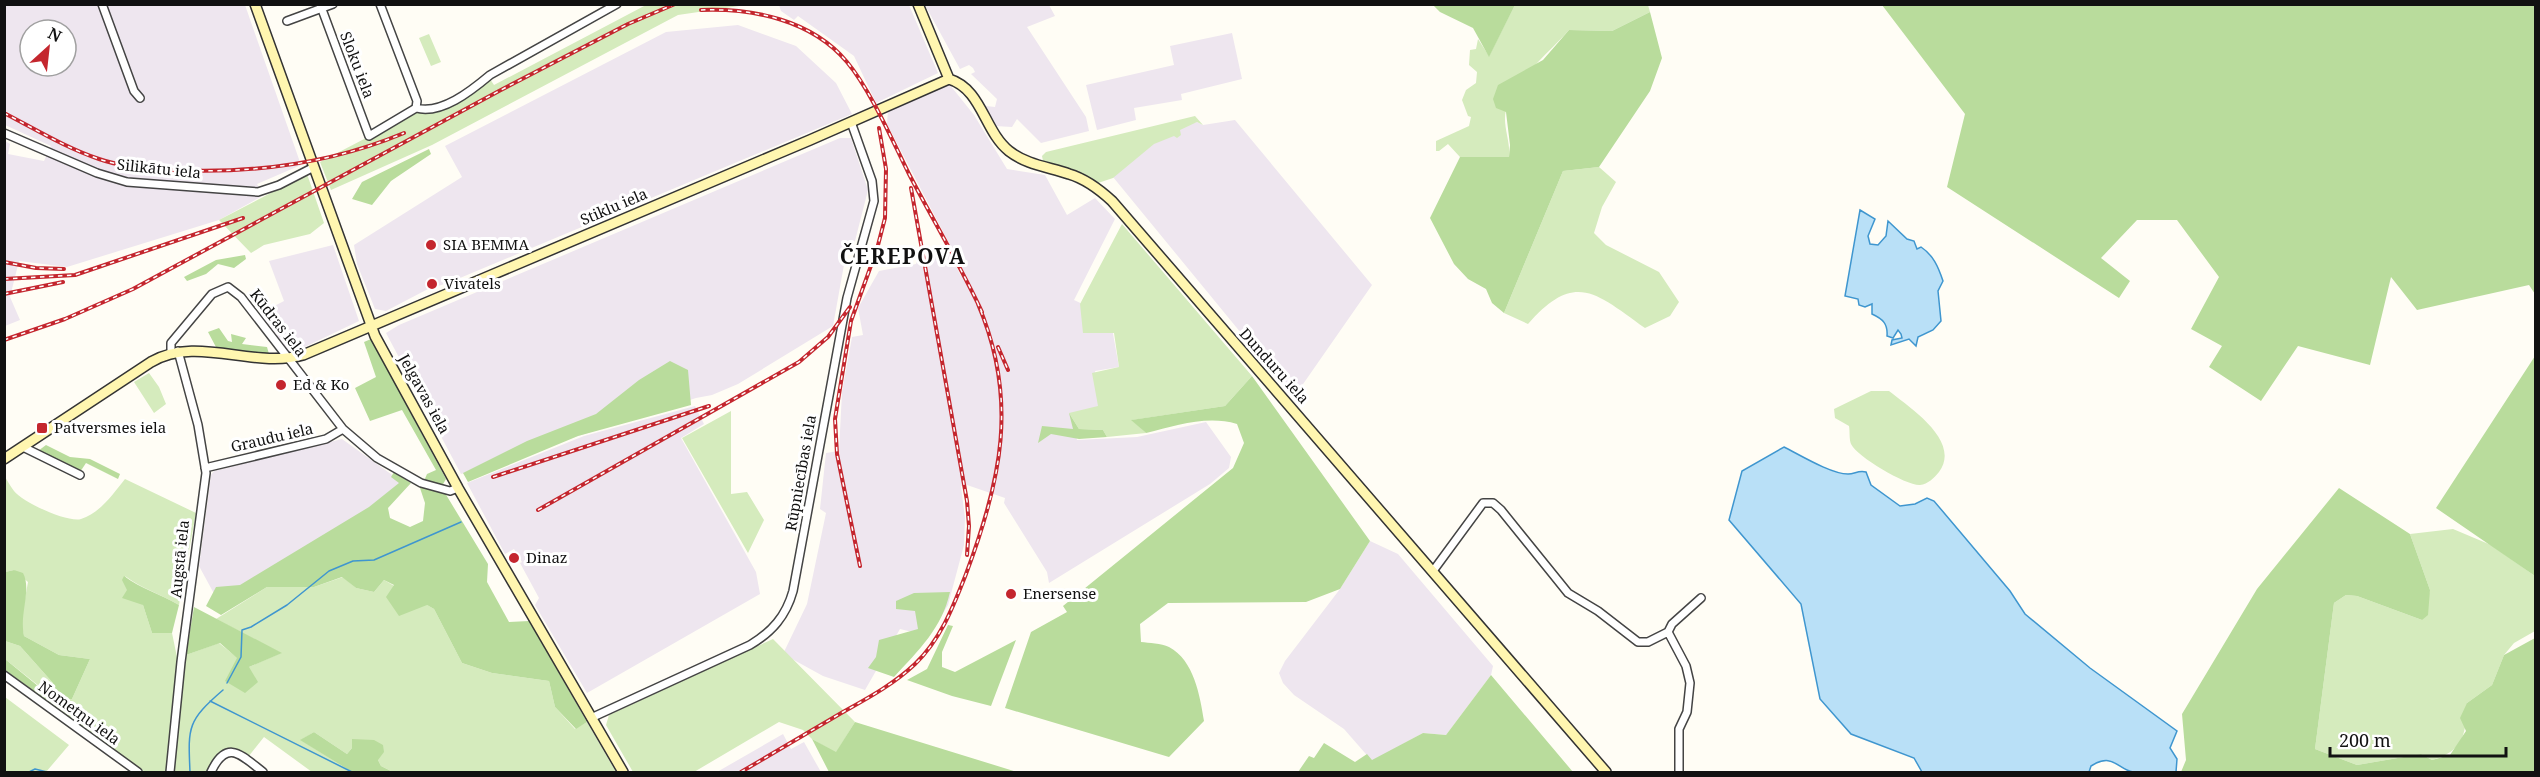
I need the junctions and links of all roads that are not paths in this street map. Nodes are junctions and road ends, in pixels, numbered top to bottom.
1 (102, 4) edge
2 (255, 4) edge
3 (333, 4) edge
4 (380, 4) edge
5 (617, 4) edge
6 (918, 4) edge
7 (321, 6) edge
8 (287, 21) dead end
9 (949, 79) junction
10 (140, 98) dead end
11 (416, 108) junction
12 (851, 122) junction
13 (4, 133) edge
14 (314, 167) junction
15 (372, 326) junction
16 (175, 351) junction
17 (289, 359) junction
18 (343, 429) junction
19 (23, 447) junction
20 (4, 459) edge
21 (205, 468) junction
22 (80, 475) dead end
23 (458, 488) junction
24 (1433, 571) junction
25 (1701, 598) dead end
26 (1668, 632) junction
27 (4, 675) edge
28 (591, 718) junction
29 (138, 772) edge
30 (171, 772) edge
31 (211, 772) edge
32 (263, 772) edge
33 (623, 772) edge
34 (1606, 772) edge
35 (1679, 772) edge

1 - 10 street
2 - 14 street, Jelgavas iela
3 - 7 street
4 - 11 street
5 - 11 street
6 - 9 street
7 - 8 street
7 - 11 street, Sloku iela
9 - 12 street, Stiklu iela
9 - 24 street, Dunduru iela
12 - 15 street, Stiklu iela
12 - 28 street, Rūpniecības iela
13 - 14 street, Silikātu iela
14 - 15 street, Jelgavas iela
15 - 17 street, Stiklu iela
15 - 23 street, Jelgavas iela
16 - 17 street
16 - 17 street, Kūdras iela
16 - 19 street
16 - 21 street, Augstā iela
17 - 18 street, Kūdras iela
18 - 21 street, Graudu iela
18 - 23 street, Kūdras iela
19 - 20 street
19 - 22 street
21 - 30 street, Augstā iela
23 - 28 street, Jelgavas iela
24 - 26 street
24 - 34 street, Dunduru iela
25 - 26 street
26 - 35 street
27 - 29 street, Nometņu iela
28 - 33 street, Jelgavas iela
31 - 32 street

